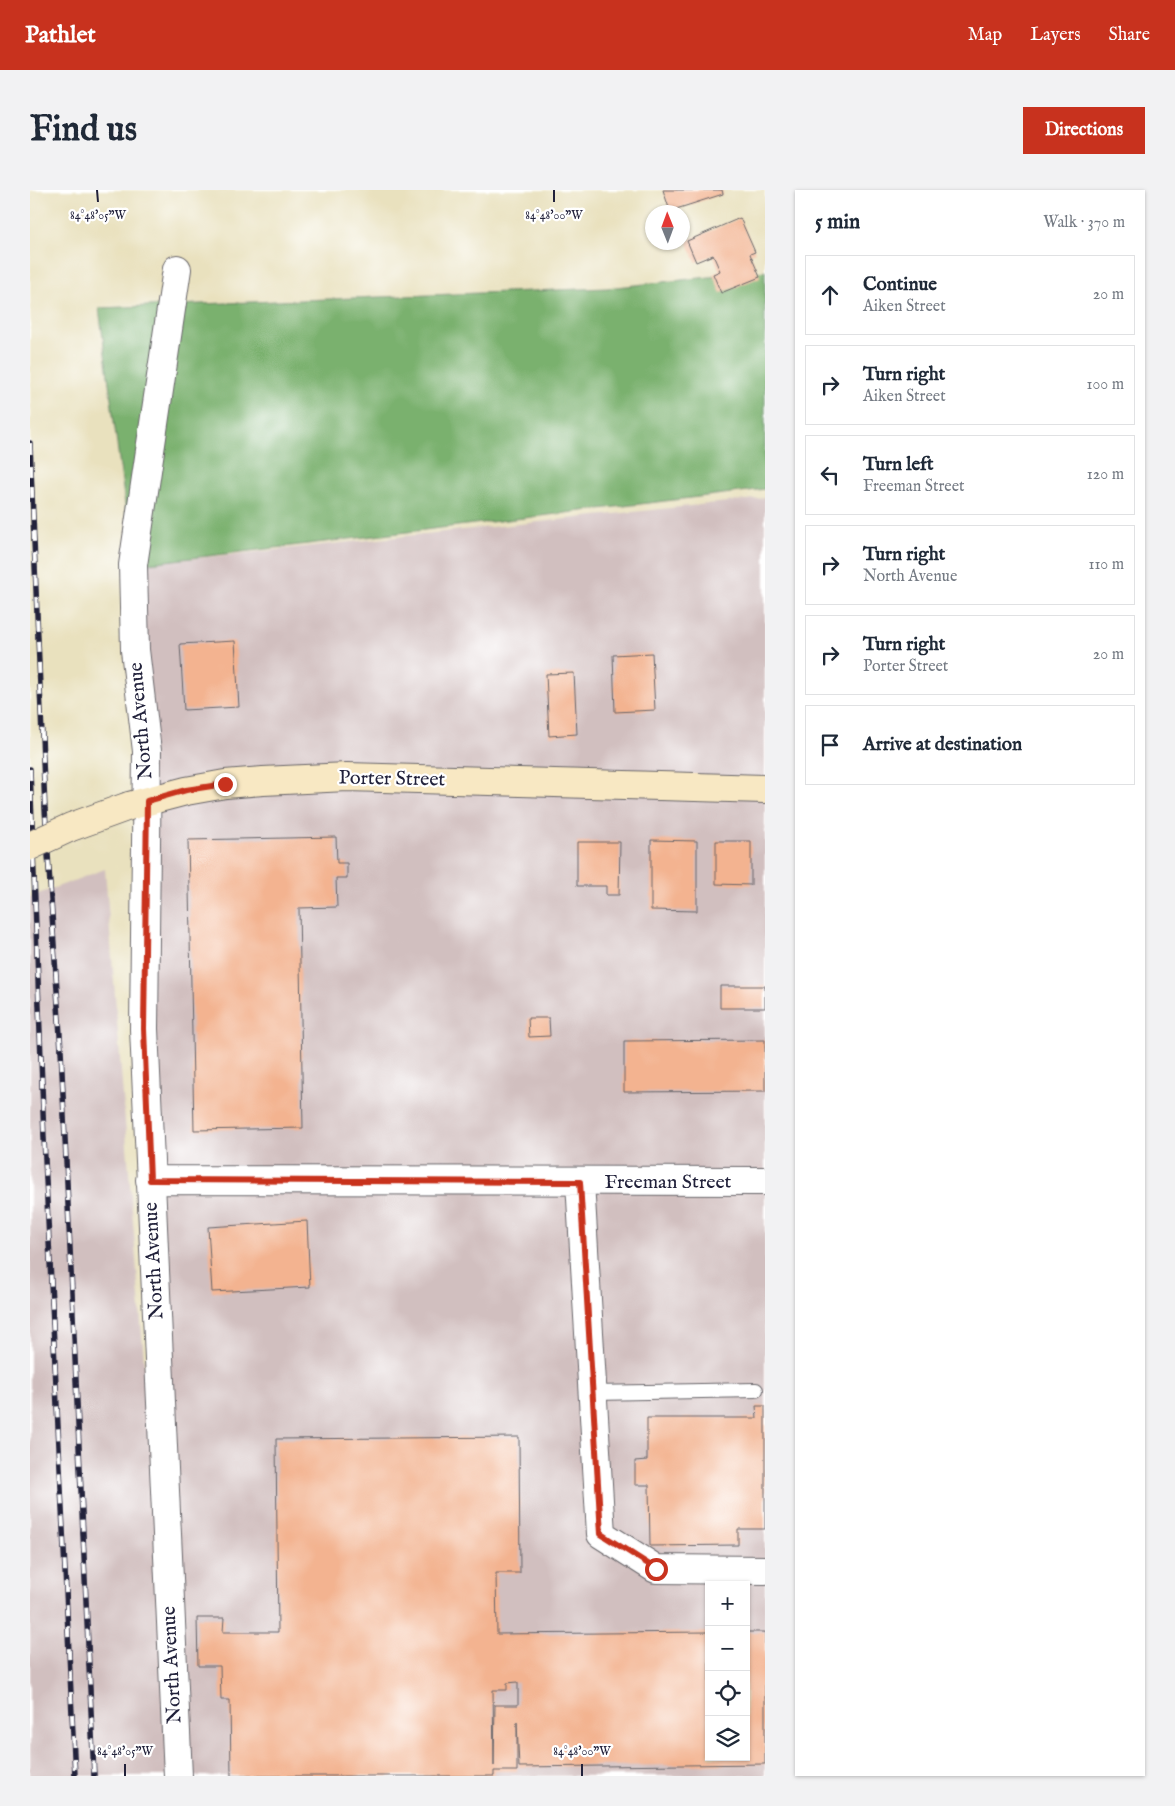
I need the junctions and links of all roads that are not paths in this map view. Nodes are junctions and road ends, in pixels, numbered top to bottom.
1 (177, 269) dead end
2 (765, 789) edge
3 (138, 803) junction
4 (30, 846) edge
5 (150, 1180) junction
6 (580, 1182) junction
7 (765, 1182) edge
8 (756, 1390) dead end
9 (593, 1393) junction
10 (765, 1570) edge
11 (178, 1776) edge

1 - 3 street, North Avenue
2 - 3 street, Porter Street
3 - 4 street, Porter Street, bridge
3 - 5 street, North Avenue
5 - 6 street, Freeman Street
5 - 11 street, North Avenue
6 - 7 street, Freeman Street
6 - 9 street
8 - 9 lane
9 - 10 street

